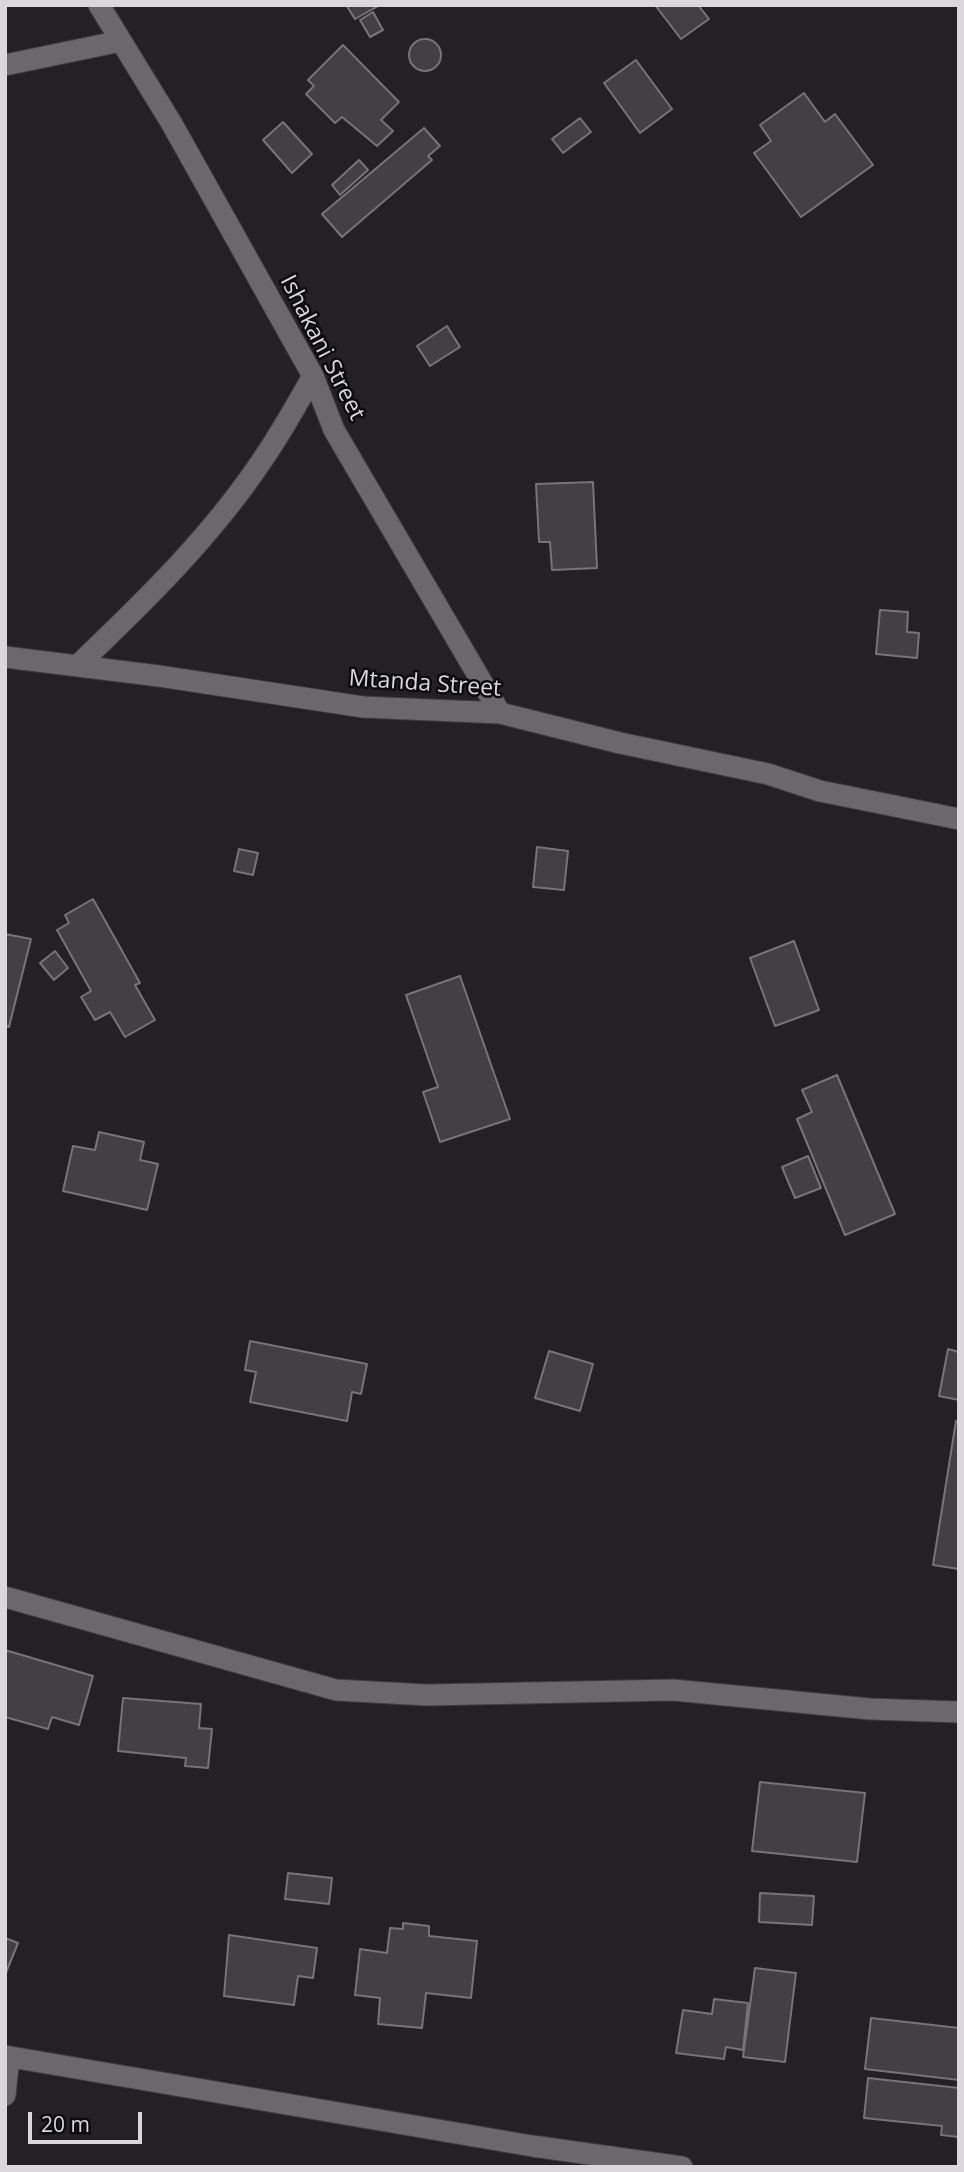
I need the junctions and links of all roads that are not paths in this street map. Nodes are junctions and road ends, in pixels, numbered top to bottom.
1 (99, 5) edge
2 (121, 41) junction
3 (5, 65) edge
4 (313, 376) junction
5 (5, 657) edge
6 (76, 666) junction
7 (500, 713) junction
8 (959, 819) edge
9 (5, 1597) edge
10 (959, 1712) edge
11 (7, 2056) edge
12 (5, 2095) edge
13 (681, 2167) edge

1 - 2 street, Ishakani Street
2 - 3 street
2 - 4 street, Ishakani Street
4 - 6 street
4 - 7 street, Ishakani Street
5 - 6 street, Mtanda Street
6 - 7 street, Mtanda Street
7 - 8 street, Mtanda Street
9 - 10 street
11 - 12 street
11 - 13 street

